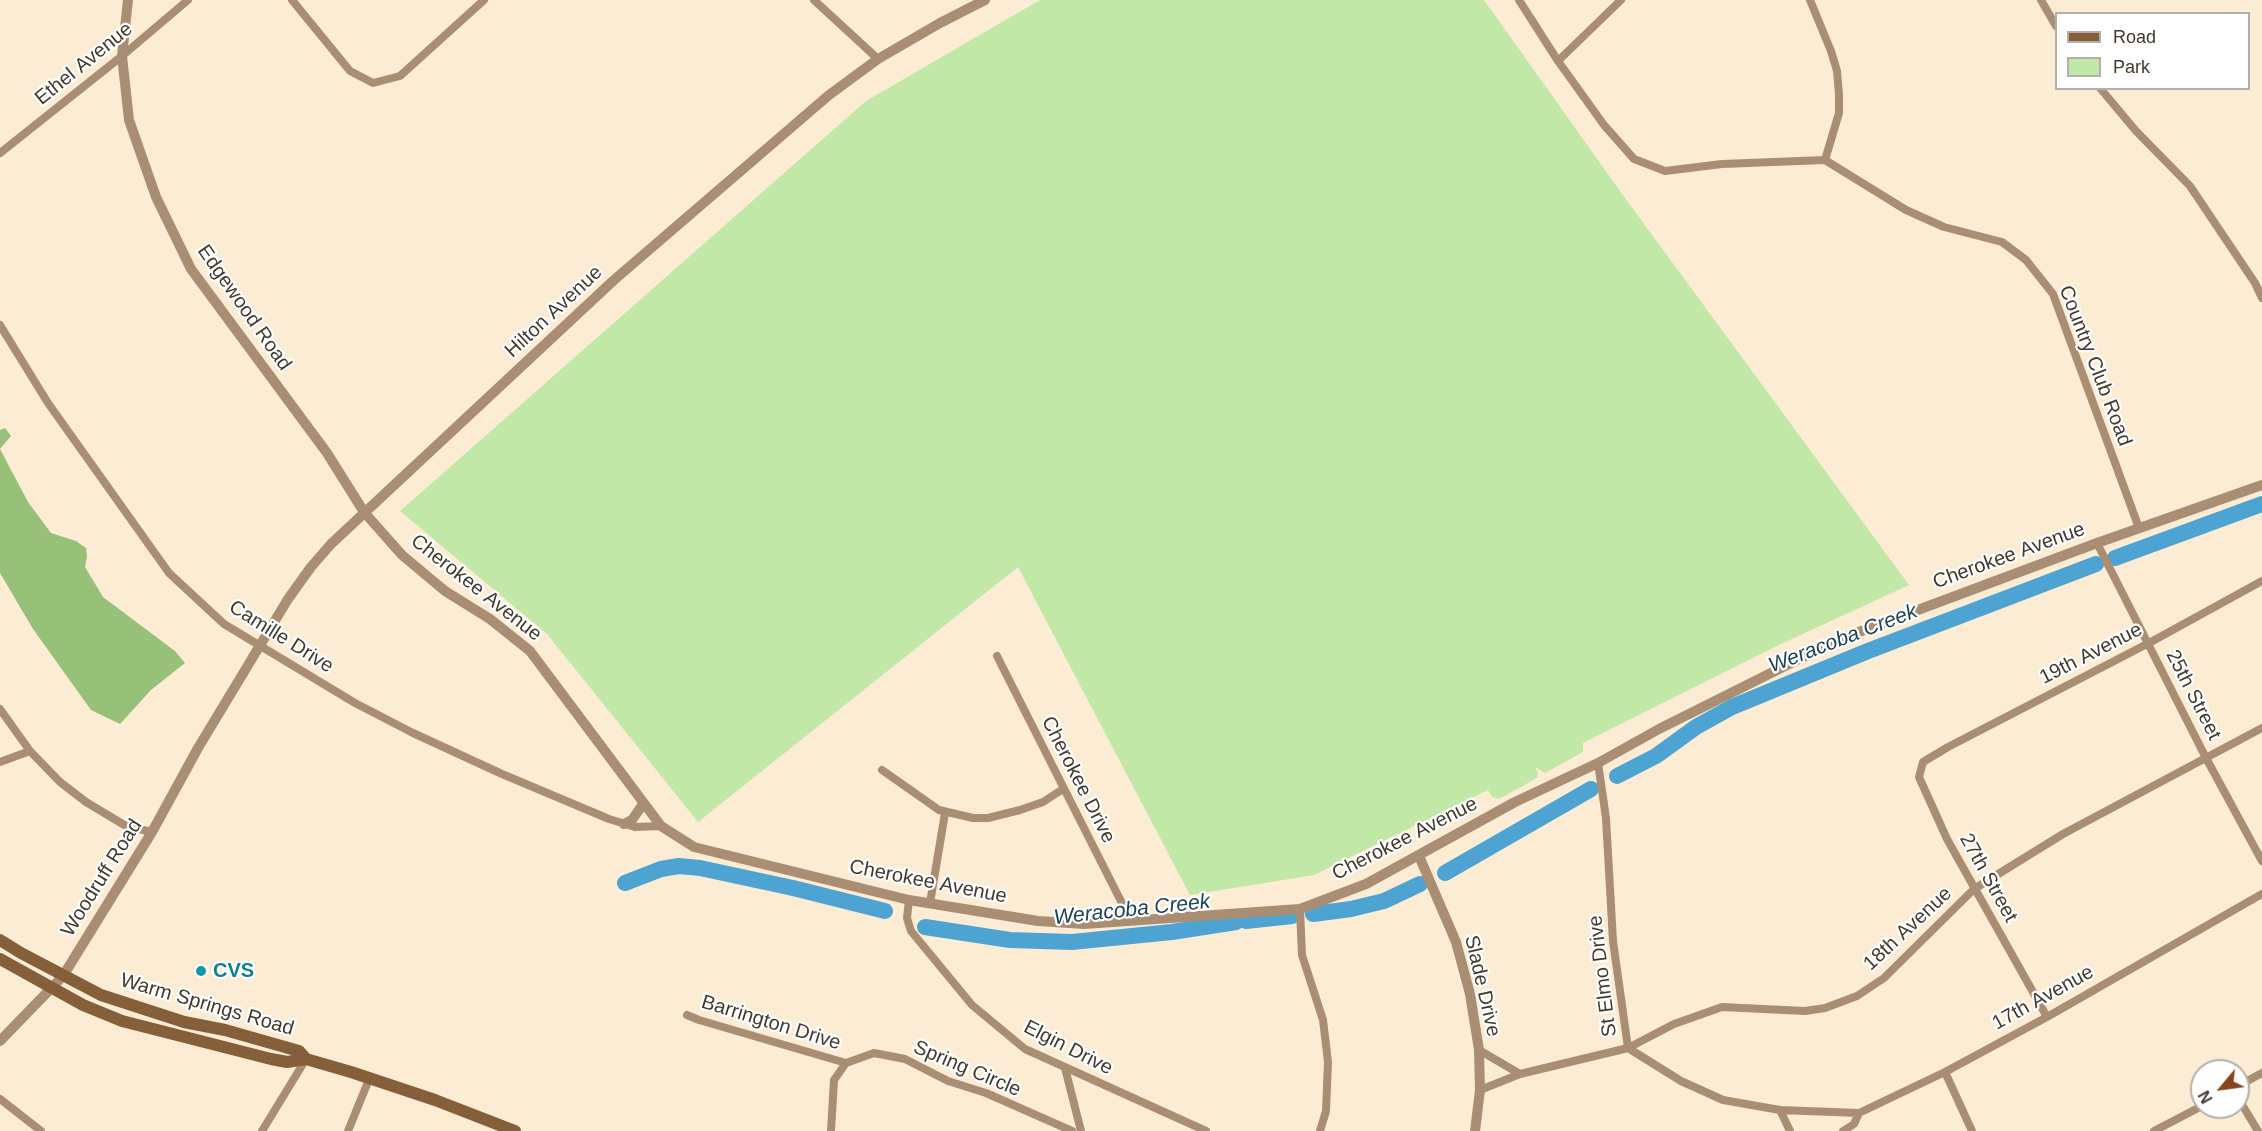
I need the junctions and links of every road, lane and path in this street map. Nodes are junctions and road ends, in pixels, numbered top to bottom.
1 (128, 0) edge
2 (188, 0) edge
3 (292, 0) edge
4 (484, 0) edge
5 (814, 0) edge
6 (985, 0) edge
7 (1519, 0) edge
8 (1622, 0) edge
9 (1810, 0) edge
10 (2041, 0) edge
11 (2055, 24) edge
12 (122, 56) junction
13 (878, 59) junction
14 (1558, 61) junction
15 (2102, 90) edge
16 (0, 153) edge
17 (1825, 160) junction
18 (2262, 298) edge
19 (0, 325) edge
20 (2262, 485) edge
21 (364, 513) junction
22 (2139, 528) junction
23 (2097, 543) junction
24 (2262, 581) edge
25 (2149, 643) junction
26 (260, 646) junction
27 (997, 656) dead end
28 (0, 709) edge
29 (216, 720) joint
30 (2262, 728) edge
31 (30, 751) junction
32 (1935, 755) joint
33 (2206, 758) junction
34 (0, 762) edge
35 (1598, 763) junction
36 (882, 770) dead end
37 (1063, 789) junction
38 (643, 804) junction
39 (945, 813) junction
40 (624, 824) junction
41 (661, 826) junction
42 (152, 832) junction
43 (1419, 856) junction
44 (2262, 861) edge
45 (1974, 889) junction
46 (2262, 894) edge
47 (909, 900) junction
48 (930, 903) junction
49 (1300, 909) junction
50 (1130, 919) junction
51 (0, 940) edge
52 (0, 959) edge
53 (63, 976) junction
54 (52, 987) junction
55 (687, 1015) dead end
56 (2047, 1017) junction
57 (0, 1041) edge
58 (1628, 1048) junction
59 (1479, 1050) junction
60 (306, 1059) junction
61 (846, 1063) junction
62 (1065, 1068) junction
63 (1945, 1072) junction
64 (1520, 1074) junction
65 (370, 1077) junction
66 (1480, 1090) junction
67 (0, 1099) edge
68 (1780, 1110) junction
69 (2190, 1112) edge
70 (1859, 1113) junction
71 (2250, 1118) edge
72 (41, 1131) edge
73 (262, 1131) edge
74 (348, 1131) edge
75 (515, 1131) edge
76 (831, 1131) edge
77 (1072, 1131) edge
78 (1081, 1131) edge
79 (1206, 1131) edge
80 (1320, 1131) edge
81 (1475, 1131) edge
82 (1790, 1131) edge
83 (1843, 1131) edge
84 (1972, 1131) edge
85 (2154, 1131) edge
86 (2258, 1131) edge

1 - 12 street, Edgewood Road
2 - 12 street, Ethel Avenue
3 - 4 street
5 - 13 street
6 - 13 street, Hilton Avenue
7 - 14 street
8 - 14 street
9 - 17 street
10 - 11 street
12 - 16 street, Ethel Avenue
12 - 21 street, Edgewood Road
13 - 21 street, Hilton Avenue
14 - 17 street
15 - 18 street
17 - 22 street, Country Club Road
19 - 26 street, Camille Drive
20 - 22 street, Cherokee Avenue
21 - 26 street, Hilton Avenue
21 - 38 street, Cherokee Avenue
22 - 23 street, Cherokee Avenue
23 - 25 street, 25th Street
23 - 35 street, Cherokee Avenue
24 - 25 street, 19th Avenue
25 - 32 street, 19th Avenue
25 - 33 street, 25th Street
26 - 29 street, Hilton Avenue
26 - 40 street, Camille Drive
27 - 37 street, Cherokee Drive
28 - 31 street
29 - 42 street, Woodruff Road
30 - 33 street, 18th Avenue
31 - 34 street
31 - 42 street
32 - 45 street, 27th Street
33 - 44 street, 25th Street
33 - 45 street, 18th Avenue
35 - 43 street, Cherokee Avenue
35 - 58 street, St Elmo Drive
36 - 39 street
37 - 39 street
37 - 50 street, Cherokee Drive
38 - 40 street
38 - 41 street, Cherokee Avenue
39 - 48 street
40 - 41 street, Camille Drive
41 - 47 street, Cherokee Avenue
42 - 53 street, Woodruff Road
43 - 49 street, Cherokee Avenue
43 - 59 street, Slade Drive
45 - 56 street, 27th Street
45 - 58 street, 18th Avenue
46 - 56 street, 17th Avenue
47 - 48 street, Cherokee Avenue
47 - 62 street, Elgin Drive
48 - 50 street, Cherokee Avenue
49 - 50 street, Cherokee Avenue
49 - 80 street
51 - 53 main road, Warm Springs Road
52 - 54 main road, Warm Springs Road
53 - 54 street, Woodruff Road
53 - 60 main road, Warm Springs Road
54 - 57 street, Woodruff Road
54 - 60 main road, Warm Springs Road
55 - 61 street, Barrington Drive
56 - 63 street, 17th Avenue
58 - 64 street, 18th Avenue
58 - 68 street, St Elmo Drive
59 - 64 street
59 - 66 street, Slade Drive
60 - 65 main road, Warm Springs Road
60 - 73 street
61 - 76 street
61 - 77 street, Spring Circle
62 - 78 street
62 - 79 street, Elgin Drive
63 - 70 street, 17th Avenue
63 - 84 street
64 - 66 street, 18th Avenue
65 - 74 street
65 - 75 main road, Warm Springs Road
66 - 81 street, Slade Drive
67 - 72 street
68 - 70 street, St Elmo Drive
68 - 82 street
69 - 85 street
70 - 83 street, 17th Avenue
71 - 86 street

